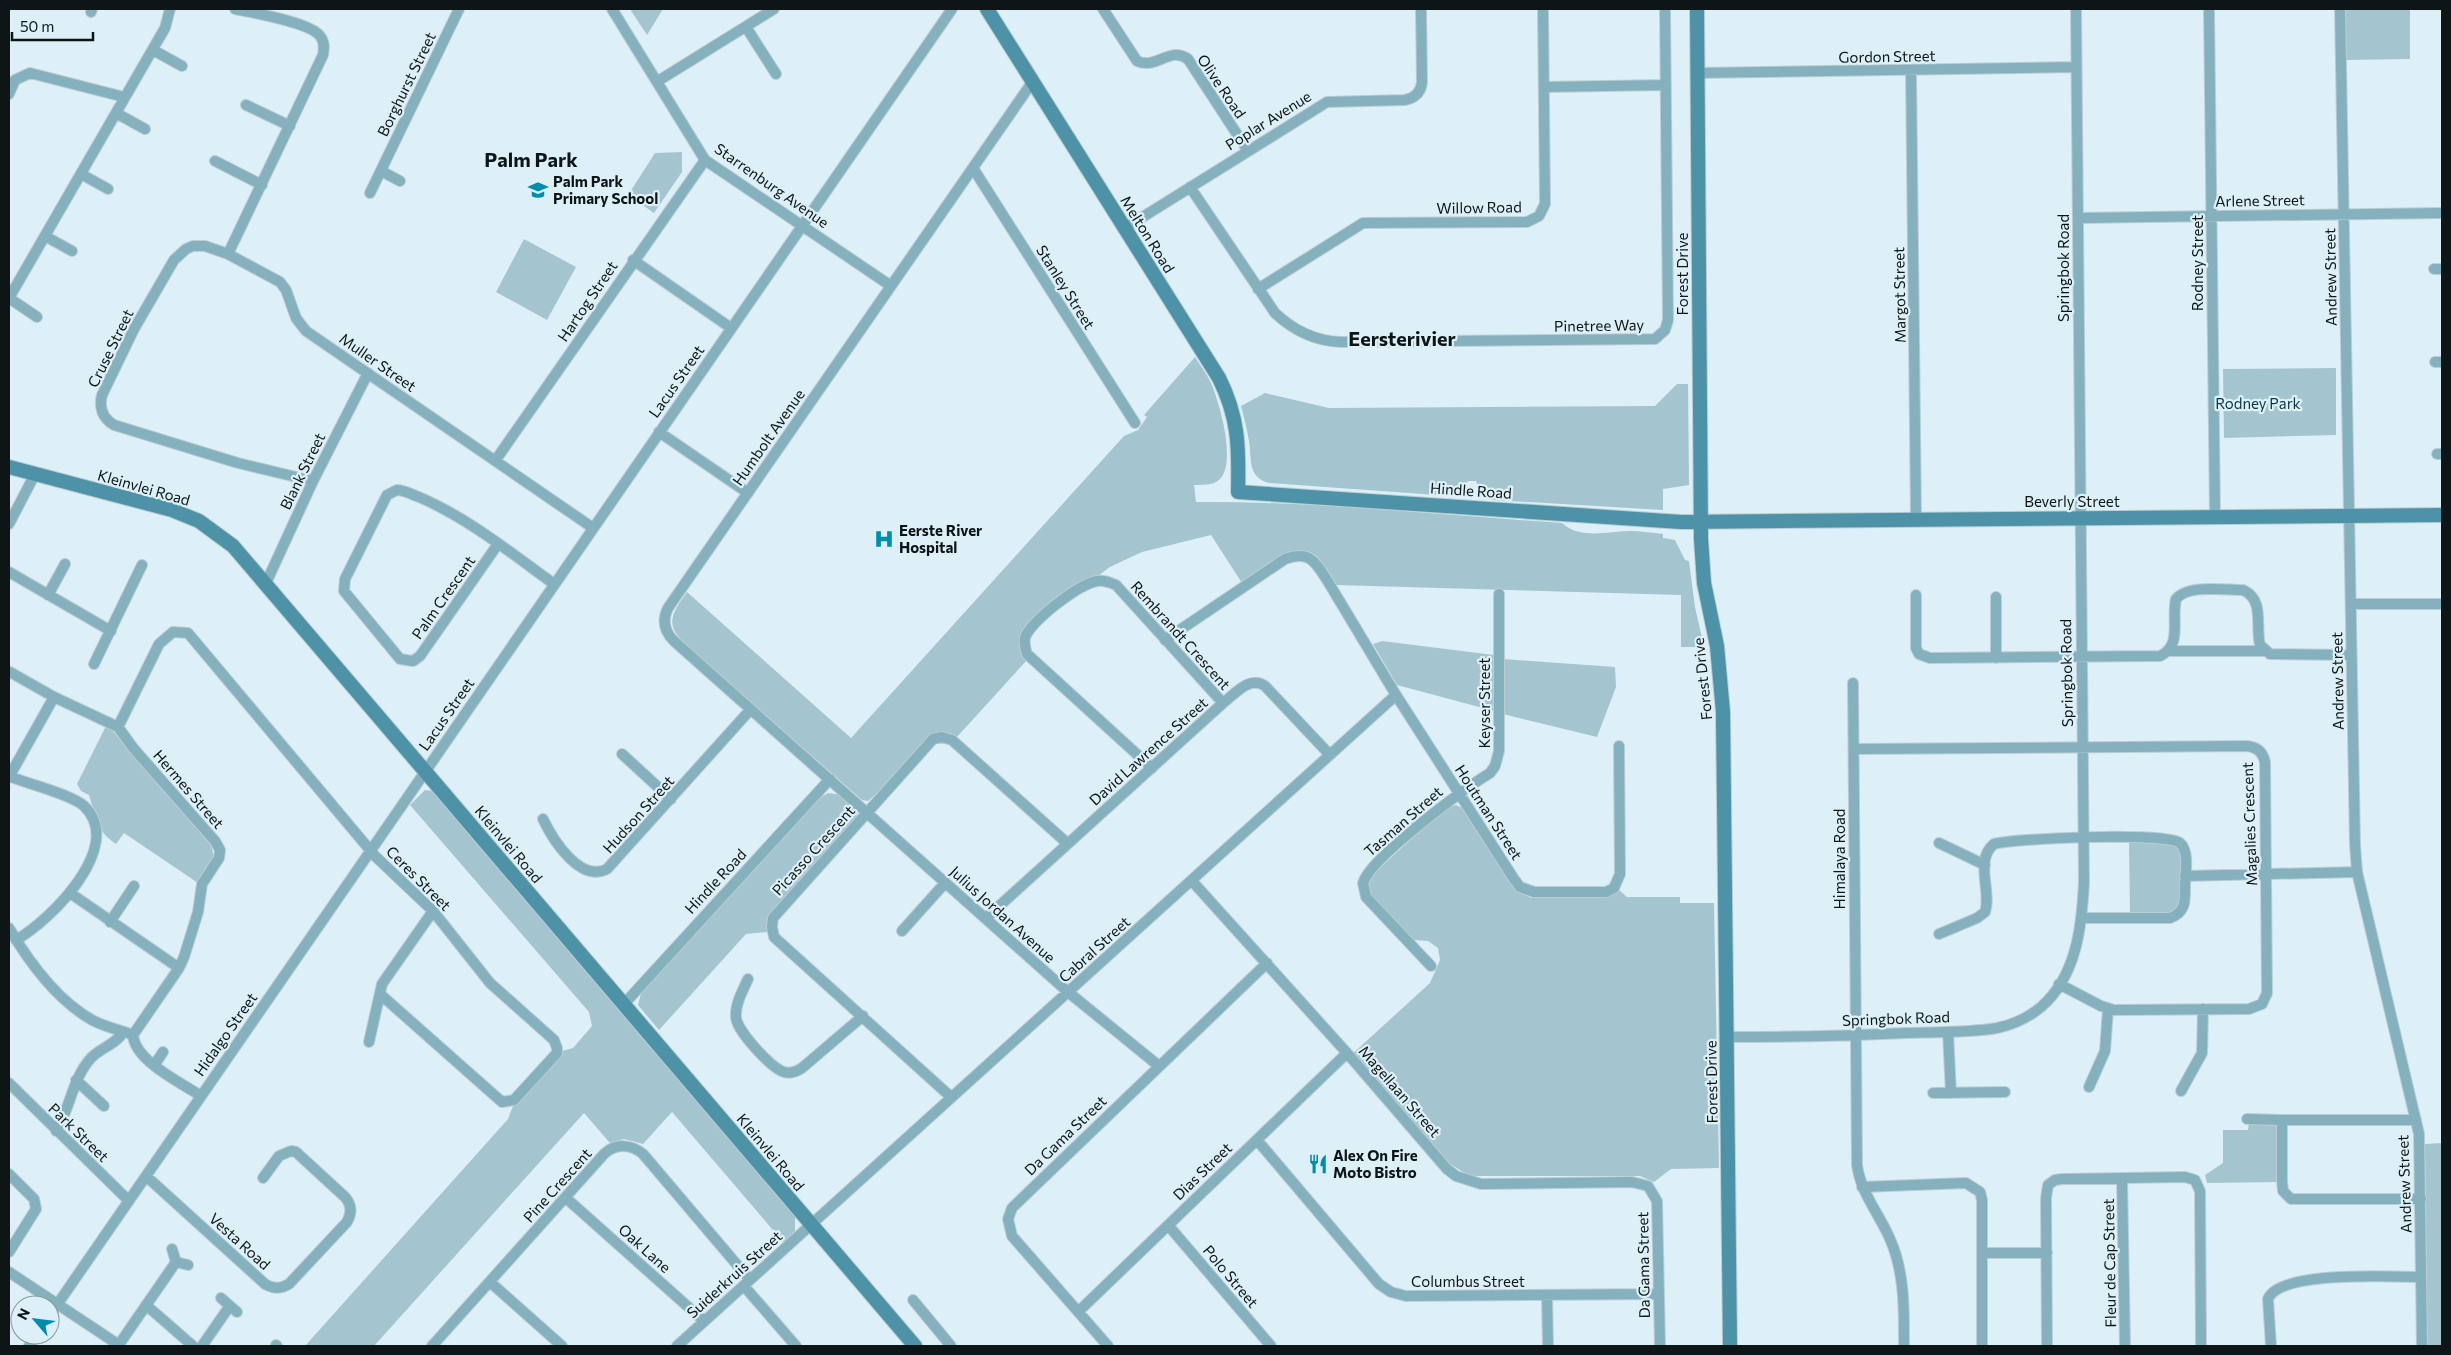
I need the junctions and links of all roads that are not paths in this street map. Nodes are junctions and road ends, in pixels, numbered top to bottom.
1 (170, 9) edge
2 (235, 9) edge
3 (459, 9) edge
4 (612, 9) edge
5 (774, 9) edge
6 (952, 9) edge
7 (987, 9) edge
8 (1103, 9) edge
9 (1421, 9) edge
10 (1543, 9) edge
11 (1665, 9) edge
12 (1697, 9) edge
13 (2076, 9) edge
14 (2209, 9) edge
15 (2340, 9) edge
16 (758, 13) edge
17 (746, 27) junction
18 (153, 50) junction
19 (182, 66) dead end
20 (2076, 67) junction
21 (1911, 71) junction
22 (1697, 73) junction
23 (776, 74) dead end
24 (658, 81) junction
25 (1033, 81) junction
26 (1666, 85) junction
27 (1544, 87) junction
28 (9, 94) edge
29 (124, 97) junction
30 (246, 105) dead end
31 (116, 113) junction
32 (290, 126) junction
33 (145, 129) dead end
34 (1248, 151) junction
35 (705, 160) junction
36 (214, 161) dead end
37 (973, 168) junction
38 (381, 172) junction
39 (81, 174) junction
40 (400, 181) dead end
41 (262, 184) junction
42 (1190, 187) junction
43 (108, 189) dead end
44 (370, 193) dead end
45 (2442, 212) edge
46 (2344, 213) junction
47 (2212, 216) junction
48 (2078, 218) junction
49 (802, 226) junction
50 (1125, 228) junction
51 (45, 236) junction
52 (72, 251) dead end
53 (228, 254) junction
54 (633, 260) junction
55 (891, 286) junction
56 (1258, 289) junction
57 (37, 317) dead end
58 (731, 328) junction
59 (368, 373) junction
60 (1135, 423) dead end
61 (659, 432) junction
62 (495, 461) junction
63 (9, 467) edge
64 (35, 474) junction
65 (313, 481) junction
66 (1238, 492) joint
67 (748, 493) junction
68 (2442, 515) edge
69 (2215, 516) junction
70 (2350, 516) junction
71 (2080, 517) junction
72 (1916, 519) junction
73 (1701, 522) junction
74 (9, 524) edge
75 (593, 528) junction
76 (498, 544) junction
77 (65, 564) dead end
78 (142, 565) dead end
79 (9, 572) edge
80 (266, 583) junction
81 (554, 584) junction
82 (1499, 594) dead end
83 (48, 595) junction
84 (1916, 595) dead end
85 (1996, 597) dead end
86 (2351, 604) junction
87 (2442, 604) edge
88 (111, 631) junction
89 (1164, 640) junction
90 (2170, 651) junction
91 (2264, 651) junction
92 (2351, 655) junction
93 (1996, 658) junction
94 (2081, 658) junction
95 (94, 664) dead end
96 (10, 672) dead end
97 (1853, 684) dead end
98 (1396, 695) junction
99 (54, 697) junction
100 (1223, 703) junction
101 (751, 709) junction
102 (118, 727) junction
103 (1619, 746) dead end
104 (2082, 747) junction
105 (1854, 749) junction
106 (622, 754) dead end
107 (1330, 755) junction
108 (1152, 768) junction
109 (425, 770) junction
110 (9, 777) edge
111 (830, 779) junction
112 (1459, 793) junction
113 (671, 799) junction
114 (867, 812) junction
115 (543, 819) dead end
116 (2083, 837) junction
117 (1067, 843) junction
118 (1938, 843) dead end
119 (371, 850) junction
120 (1985, 865) junction
121 (2357, 872) junction
122 (2266, 875) junction
123 (2185, 876) junction
124 (1192, 881) junction
125 (945, 883) junction
126 (134, 886) dead end
127 (70, 893) junction
128 (433, 911) junction
129 (986, 918) junction
130 (2082, 918) junction
131 (110, 922) junction
132 (9, 928) edge
133 (902, 931) dead end
134 (1939, 934) dead end
135 (16, 940) junction
136 (1267, 963) junction
137 (1431, 966) dead end
138 (179, 968) junction
139 (748, 979) dead end
140 (2059, 984) junction
141 (1068, 992) junction
142 (380, 994) junction
143 (624, 1004) junction
144 (2108, 1008) junction
145 (2202, 1009) junction
146 (863, 1016) junction
147 (1948, 1032) junction
148 (128, 1033) junction
149 (1855, 1035) junction
150 (1727, 1037) junction
151 (369, 1042) dead end
152 (163, 1052) dead end
153 (1347, 1053) junction
154 (155, 1064) junction
155 (1159, 1066) junction
156 (76, 1080) junction
157 (9, 1083) edge
158 (2089, 1088) dead end
159 (2181, 1091) dead end
160 (2005, 1092) dead end
161 (1951, 1093) junction
162 (1934, 1094) dead end
163 (201, 1096) junction
164 (951, 1097) junction
165 (104, 1106) dead end
166 (2247, 1119) dead end
167 (2282, 1120) junction
168 (2416, 1120) junction
169 (56, 1130) junction
170 (1257, 1140) junction
171 (9, 1174) edge
172 (146, 1176) junction
173 (263, 1178) dead end
174 (2122, 1179) junction
175 (1648, 1186) joint
176 (1862, 1187) junction
177 (566, 1198) junction
178 (2421, 1199) junction
179 (128, 1201) junction
180 (811, 1224) junction
181 (1168, 1225) junction
182 (172, 1249) dead end
183 (9, 1252) edge
184 (1983, 1253) junction
185 (2047, 1253) junction
186 (176, 1262) junction
187 (188, 1265) dead end
188 (9, 1272) edge
189 (2421, 1277) junction
190 (490, 1282) junction
191 (747, 1283) junction
192 (1659, 1294) junction
193 (45, 1295) edge
194 (1548, 1296) junction
195 (221, 1298) dead end
196 (60, 1300) edge
197 (913, 1300) dead end
198 (60, 1304) edge
199 (146, 1305) junction
200 (1078, 1311) junction
201 (704, 1321) junction
202 (118, 1346) edge
203 (193, 1346) edge
204 (202, 1346) edge
205 (432, 1346) edge
206 (562, 1346) edge
207 (677, 1346) edge
208 (796, 1346) edge
209 (915, 1346) edge
210 (951, 1346) edge
211 (1108, 1346) edge
212 (1272, 1346) edge
213 (1548, 1346) edge
214 (1660, 1346) edge
215 (1730, 1346) edge
216 (1904, 1346) edge
217 (1982, 1346) edge
218 (2047, 1346) edge
219 (2125, 1346) edge
220 (2200, 1346) edge
221 (2270, 1346) edge
222 (2422, 1346) edge

1 - 18 street
2 - 32 street
3 - 38 street, Borghurst Street
4 - 24 street, Starrenburg Avenue
5 - 16 street
6 - 49 street, Lacus Street
7 - 25 street, Melton Road
8 - 34 street, Olive Road
9 - 34 street, Poplar Avenue
10 - 27 street, Willow Road
11 - 26 street, Pinetree Way
12 - 22 street, Forest Drive
13 - 20 street, Springbok Road
14 - 47 street, Rodney Street
15 - 46 street, Andrew Street
16 - 17 street
17 - 23 street
17 - 24 street
18 - 19 street
18 - 29 street
20 - 21 street, Gordon Street
20 - 48 street, Springbok Road
21 - 22 street, Gordon Street
21 - 72 street, Margot Street
22 - 73 street, Forest Drive
24 - 35 street, Starrenburg Avenue
25 - 37 street, Humbolt Avenue
25 - 50 street, Melton Road
26 - 27 street
26 - 56 street, Pinetree Way
27 - 56 street, Willow Road
28 - 29 street
29 - 31 street
30 - 32 street
31 - 33 street
31 - 39 street
32 - 41 street
34 - 42 street, Poplar Avenue
35 - 49 street, Starrenburg Avenue
35 - 54 street, Hartog Street
36 - 41 street
37 - 55 street, Humbolt Avenue
37 - 60 street, Stanley Street
38 - 40 street
38 - 44 street, Borghurst Street
39 - 43 street
39 - 51 street
41 - 53 street
42 - 50 street, Poplar Avenue
42 - 56 street
45 - 46 street, Arlene Street
46 - 47 street, Arlene Street
46 - 70 street, Andrew Street
47 - 48 street, Arlene Street
47 - 69 street, Rodney Street
48 - 71 street, Springbok Road
49 - 55 street, Starrenburg Avenue
49 - 58 street, Lacus Street
50 - 66 street, Melton Road
51 - 52 street
51 - 57 street
53 - 59 street, Muller Street
53 - 65 street, Cruse Street
54 - 58 street
54 - 62 street, Hartog Street
55 - 67 street, Humbolt Avenue
58 - 61 street, Lacus Street
59 - 62 street, Muller Street
59 - 65 street, Blank Street
61 - 67 street
61 - 75 street, Lacus Street
62 - 75 street, Muller Street
63 - 64 street, Kleinvlei Road
64 - 74 street
64 - 80 street, Kleinvlei Road
65 - 80 street, Blank Street
66 - 73 street, Hindle Road
67 - 101 street, Humbolt Avenue
68 - 70 street, Beverly Street
69 - 70 street, Beverly Street
69 - 71 street, Beverly Street
70 - 86 street, Andrew Street
71 - 72 street, Beverly Street
71 - 94 street, Springbok Road
72 - 73 street, Beverly Street
73 - 150 street, Forest Drive
75 - 81 street, Lacus Street
76 - 76 street, Palm Crescent
76 - 81 street, Palm Crescent
77 - 83 street
78 - 88 street
79 - 83 street
80 - 109 street, Kleinvlei Road
81 - 109 street, Lacus Street
82 - 112 street, Keyser Street
83 - 88 street
84 - 93 street
85 - 93 street
86 - 87 street
86 - 92 street, Andrew Street
88 - 95 street
89 - 98 street, Houtman Street
89 - 100 street, Rembrandt Crescent
89 - 108 street, Rembrandt Crescent
90 - 91 street
90 - 91 street
90 - 94 street
91 - 92 street
92 - 121 street, Andrew Street
93 - 94 street
94 - 104 street, Springbok Road
96 - 99 street
97 - 105 street, Himalaya Road
98 - 107 street, Cabral Street
98 - 112 street, Houtman Street
99 - 102 street
99 - 110 street
100 - 107 street, David Lawrence Street
100 - 108 street, David Lawrence Street
101 - 111 street, Humbolt Avenue
101 - 113 street, Hudson Street
102 - 119 street, Ceres Street
102 - 138 street, Hermes Street
103 - 112 street, Houtman Street
104 - 105 street, Magalies Crescent
104 - 116 street, Springbok Road
104 - 122 street, Magalies Crescent
105 - 149 street, Himalaya Road
106 - 113 street
107 - 124 street, Cabral Street
108 - 117 street, David Lawrence Street
109 - 119 street, Hidalgo Street
109 - 143 street, Kleinvlei Road
110 - 127 street
111 - 114 street, Julius Jordan Avenue
111 - 143 street, Hindle Road
112 - 137 street, Tasman Street
113 - 115 street, Hudson Street
114 - 117 street, Picasso Crescent
114 - 125 street, Julius Jordan Avenue
114 - 146 street, Picasso Crescent
116 - 120 street
116 - 123 street
116 - 130 street, Springbok Road
117 - 129 street, David Lawrence Street
118 - 120 street
119 - 128 street, Ceres Street
119 - 163 street, Hidalgo Street
120 - 134 street
121 - 122 street
121 - 168 street, Andrew Street
122 - 123 street
122 - 145 street, Magalies Crescent
123 - 130 street
124 - 136 street, Magellaan Street
124 - 141 street, Cabral Street
125 - 129 street, Julius Jordan Avenue
125 - 133 street
126 - 131 street
127 - 131 street
127 - 135 street
128 - 142 street
128 - 142 street, Ceres Street
129 - 141 street, Julius Jordan Avenue
130 - 140 street, Springbok Road
131 - 138 street
132 - 135 street
135 - 148 street
136 - 153 street, Magellaan Street
136 - 155 street, Da Gama Street
138 - 148 street, Hermes Street
139 - 146 street
140 - 144 street, Magalies Crescent
140 - 147 street, Springbok Road
141 - 155 street, Julius Jordan Avenue
141 - 164 street, Cabral Street
142 - 151 street
143 - 180 street, Kleinvlei Road
144 - 145 street, Magalies Crescent
144 - 158 street
145 - 159 street
146 - 164 street, Picasso Crescent
147 - 149 street, Springbok Road
147 - 161 street
148 - 154 street
148 - 156 street, Hermes Street
149 - 150 street, Springbok Road
149 - 176 street, Himalaya Road
150 - 215 street, Forest Drive
152 - 154 street
153 - 170 street, Dias Street
153 - 175 street, Magellaan Street
154 - 163 street
155 - 200 street, Da Gama Street
156 - 165 street
156 - 169 street, Hermes Street
157 - 169 street, Park Street
160 - 161 street
161 - 162 street
163 - 172 street, Hidalgo Street
164 - 180 street, Cabral Street
166 - 167 street
167 - 168 street
167 - 178 street
168 - 178 street, Andrew Street
169 - 179 street, Park Street
170 - 181 street, Dias Street
170 - 194 street, Columbus Street
171 - 183 street
172 - 173 street, Vesta Road
172 - 179 street, Hidalgo Street
174 - 185 street
174 - 219 street, Fleur de Cap Street
174 - 220 street
175 - 192 street, Da Gama Street
176 - 184 street
176 - 216 street, Himalaya Road
177 - 190 street, Pine Crescent
177 - 191 street, Pine Crescent
177 - 201 street, Oak Lane
178 - 189 street, Andrew Street
179 - 196 street, Hidalgo Street
180 - 191 street, Suiderkruis Street
180 - 209 street, Kleinvlei Road
181 - 200 street, Dias Street
181 - 212 street, Polo Street
182 - 186 street
184 - 185 street
184 - 217 street
185 - 218 street
186 - 187 street
186 - 199 street
188 - 193 street
189 - 221 street
189 - 222 street, Andrew Street
190 - 205 street, Pine Crescent
190 - 206 street
191 - 201 street, Suiderkruis Street
191 - 208 street
192 - 194 street, Columbus Street
192 - 214 street, Da Gama Street
194 - 213 street
195 - 204 street
197 - 210 street
198 - 202 street
199 - 202 street
199 - 203 street
200 - 211 street, Da Gama Street
201 - 207 street, Suiderkruis Street

